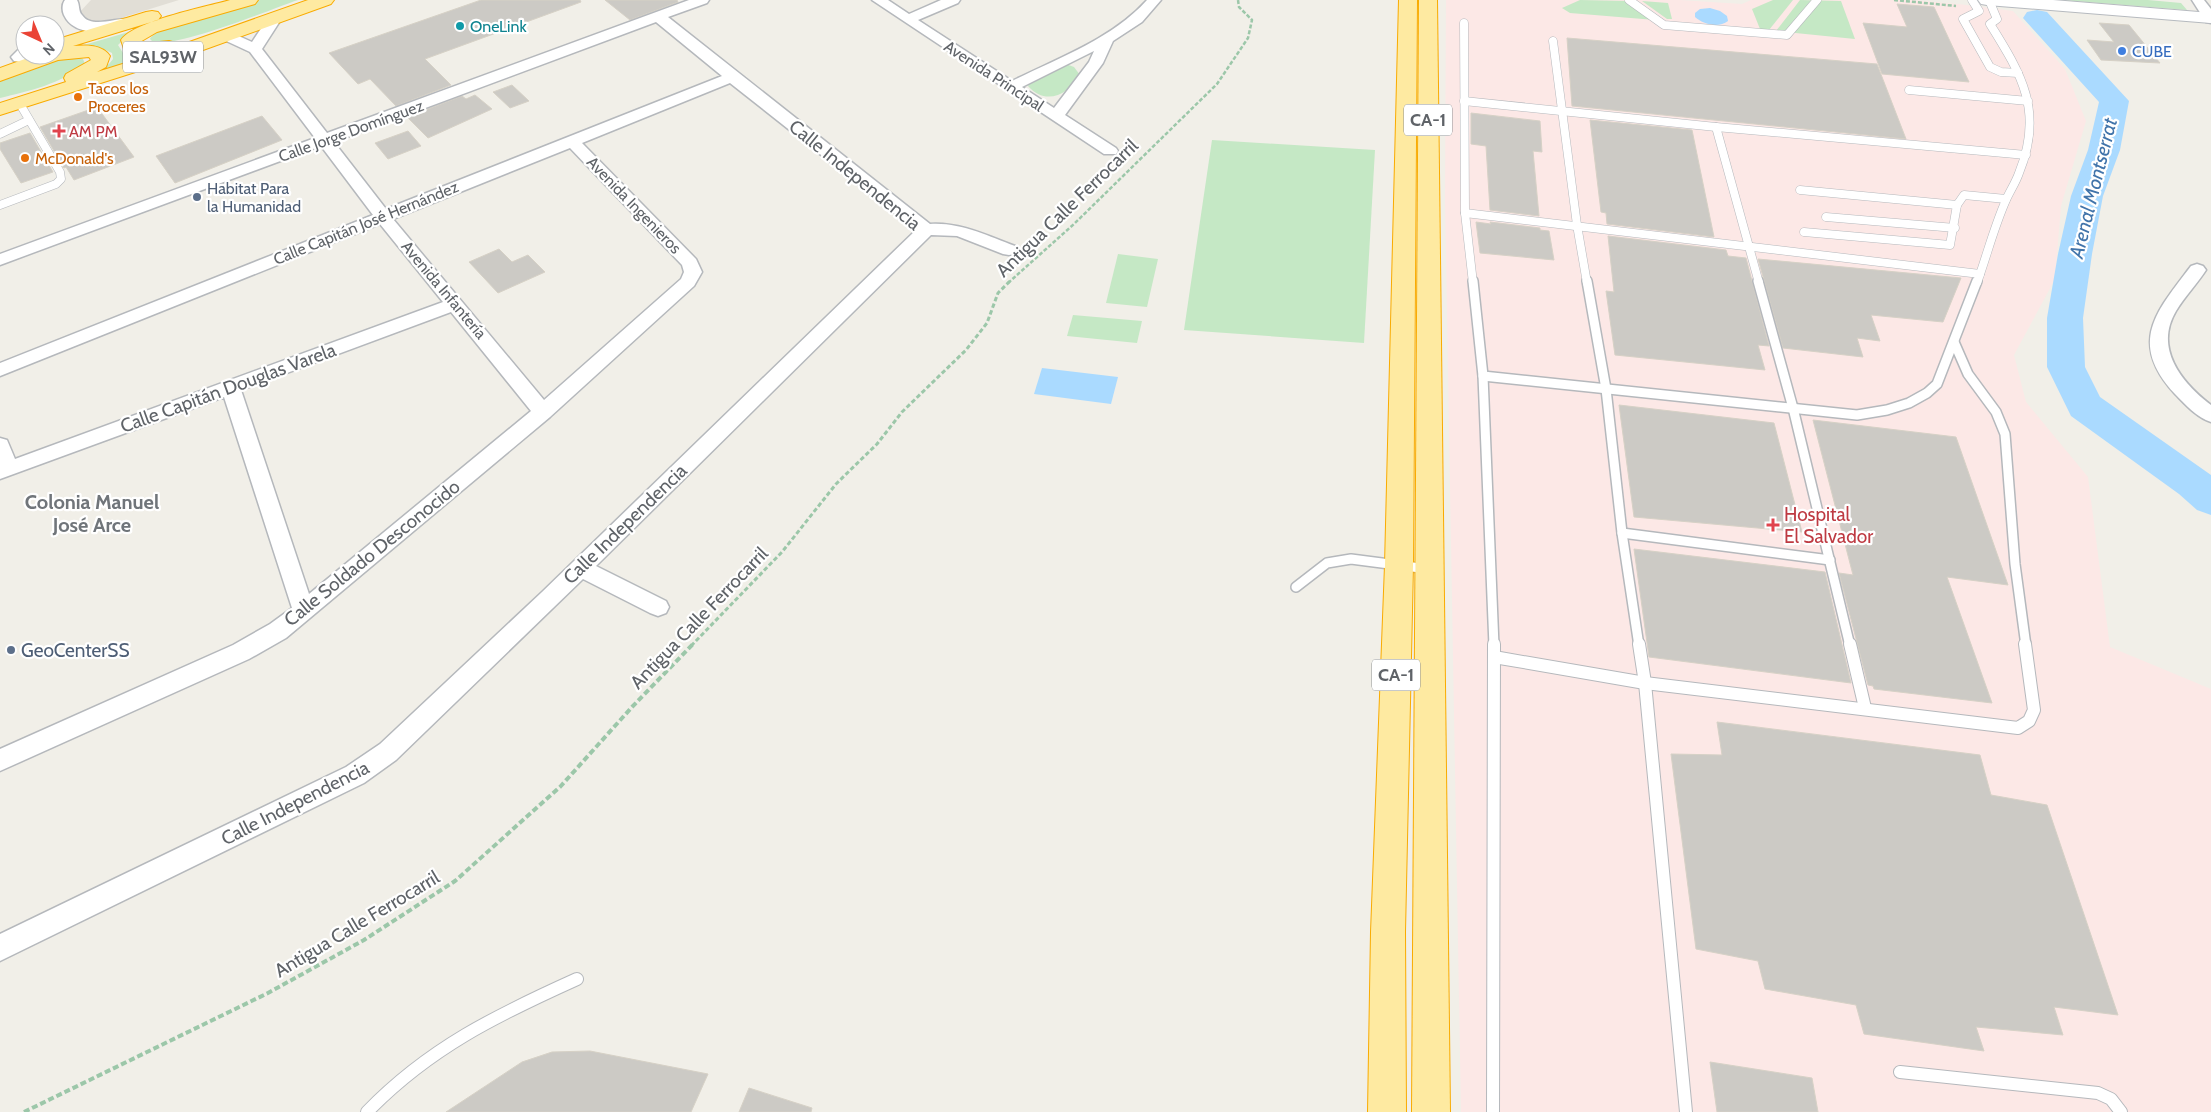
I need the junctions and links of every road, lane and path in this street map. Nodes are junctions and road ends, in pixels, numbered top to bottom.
1 (203, 0) edge
2 (249, 0) edge
3 (305, 0) edge
4 (325, 0) edge
5 (342, 0) edge
6 (702, 0) edge
7 (879, 0) edge
8 (953, 0) edge
9 (1154, 0) edge
10 (1238, 0) edge
11 (1408, 0) edge
12 (1629, 0) edge
13 (1816, 0) edge
14 (1972, 0) edge
15 (1988, 0) edge
16 (1428, 1) edge
17 (73, 2) edge
18 (2205, 10) edge
19 (62, 15) edge
20 (658, 16) junction
21 (908, 19) junction
22 (273, 22) junction
23 (127, 23) junction
24 (1464, 23) dead end
25 (231, 34) junction
26 (1106, 39) junction
27 (1552, 41) dead end
28 (65, 43) edge
29 (256, 49) junction
30 (15, 59) edge
31 (0, 65) edge
32 (2018, 73) junction
33 (0, 75) edge
34 (732, 77) junction
35 (1011, 87) junction
36 (1910, 90) dead end
37 (1405, 98) junction
38 (0, 100) edge
39 (1429, 100) junction
40 (2028, 101) junction
41 (1464, 102) junction
42 (20, 104) junction
43 (0, 110) edge
44 (1562, 112) junction
45 (1056, 116) junction
46 (29, 120) junction
47 (1716, 128) junction
48 (0, 134) edge
49 (571, 140) junction
50 (324, 141) junction
51 (1110, 151) dead end
52 (2026, 155) junction
53 (1800, 190) dead end
54 (2006, 199) junction
55 (0, 205) edge
56 (1957, 205) junction
57 (1465, 213) junction
58 (383, 216) junction
59 (1826, 217) dead end
60 (1577, 225) junction
61 (1955, 228) junction
62 (926, 230) junction
63 (1804, 232) dead end
64 (1415, 238) junction
65 (1750, 248) junction
66 (1009, 250) dead end
67 (0, 260) edge
68 (2197, 270) dead end
69 (693, 272) joint
70 (1980, 274) junction
71 (456, 304) junction
72 (1954, 342) junction
73 (0, 370) edge
74 (1483, 376) junction
75 (231, 388) junction
76 (1606, 389) junction
77 (1793, 408) junction
78 (542, 412) junction
79 (2211, 415) edge
80 (0, 445) edge
81 (4, 470) edge
82 (1622, 533) junction
83 (1830, 560) junction
84 (1399, 565) junction
85 (581, 568) junction
86 (1429, 569) junction
87 (1296, 587) dead end
88 (658, 607) dead end
89 (304, 611) junction
90 (1494, 657) junction
91 (1645, 683) junction
92 (1865, 708) junction
93 (0, 760) edge
94 (1388, 932) junction
95 (1430, 938) junction
96 (0, 948) edge
97 (578, 979) dead end
98 (1900, 1072) dead end
99 (24, 1112) edge
100 (367, 1112) edge
101 (1387, 1112) edge
102 (1431, 1112) edge
103 (1493, 1112) edge
104 (1686, 1112) edge
105 (2121, 1112) edge

1 - 23 highway, SAL93W
2 - 3 highway
4 - 25 highway, SAL93W
5 - 22 highway
6 - 20 street, Calle Jorge Domínguez
7 - 21 street, Avenida Principal
8 - 21 street
9 - 26 street
10 - 99 path, Antigua Calle Ferrocarril
11 - 37 highway, CA-1
12 - 13 lane
14 - 32 lane
15 - 18 main road
15 - 32 lane
16 - 39 highway, CA-1
17 - 19 street
17 - 23 street
20 - 34 street, Calle Independencia
20 - 50 street, Calle Jorge Domínguez
21 - 35 street, Avenida Principal
22 - 25 highway
22 - 29 street
23 - 28 highway, SAL93W
24 - 41 lane
25 - 29 street, Avenida Infantería
25 - 42 highway, SAL93W
26 - 35 street
26 - 45 street
27 - 44 lane
29 - 50 street, Avenida Infantería
30 - 31 highway
32 - 40 lane
33 - 38 highway
34 - 49 street, Calle Capitán José Hernández
34 - 62 street, Calle Independencia
35 - 45 street, Avenida Principal
36 - 40 lane
37 - 39 highway
37 - 64 highway, CA-1
39 - 64 highway, CA-1
40 - 52 lane
41 - 44 lane
41 - 57 lane
42 - 43 street
42 - 46 lane
44 - 47 lane
44 - 60 lane
45 - 51 street, Avenida Principal
46 - 48 lane
46 - 55 lane
47 - 52 lane
47 - 65 lane
49 - 58 street, Calle Capitán José Hernández
49 - 69 street, Avenida Ingenieros
50 - 58 street, Avenida Infantería
50 - 67 street, Calle Jorge Domínguez
52 - 54 lane
53 - 56 lane
54 - 56 lane
54 - 70 lane
56 - 61 lane
57 - 60 lane
57 - 74 lane
58 - 71 street, Avenida Infantería
58 - 73 street, Calle Capitán José Hernández
59 - 61 lane
60 - 65 lane
60 - 76 lane
61 - 63 lane
62 - 66 street
62 - 85 street, Calle Independencia
64 - 84 highway, CA-1
64 - 86 highway, CA-1
65 - 70 lane
65 - 77 lane
68 - 79 street
69 - 78 street, Calle Soldado Desconocido
70 - 72 lane
71 - 75 street, Calle Capitán Douglas Varela
71 - 78 street, Avenida Infantería
72 - 77 lane
72 - 92 lane
74 - 76 lane
74 - 90 lane
75 - 81 street, Calle Capitán Douglas Varela
75 - 89 street
76 - 77 lane
76 - 82 lane
77 - 83 lane
78 - 89 street, Calle Soldado Desconocido
80 - 81 street
82 - 83 lane
82 - 91 lane
83 - 92 lane
84 - 86 lane
84 - 87 lane
84 - 94 highway, CA-1
85 - 88 street
85 - 96 street, Calle Independencia
86 - 95 highway, CA-1
89 - 93 street, Calle Soldado Desconocido
90 - 91 lane
90 - 103 lane
91 - 92 lane
91 - 104 lane
94 - 95 highway
94 - 101 highway, CA-1
95 - 102 highway, CA-1
97 - 100 lane
98 - 105 lane

